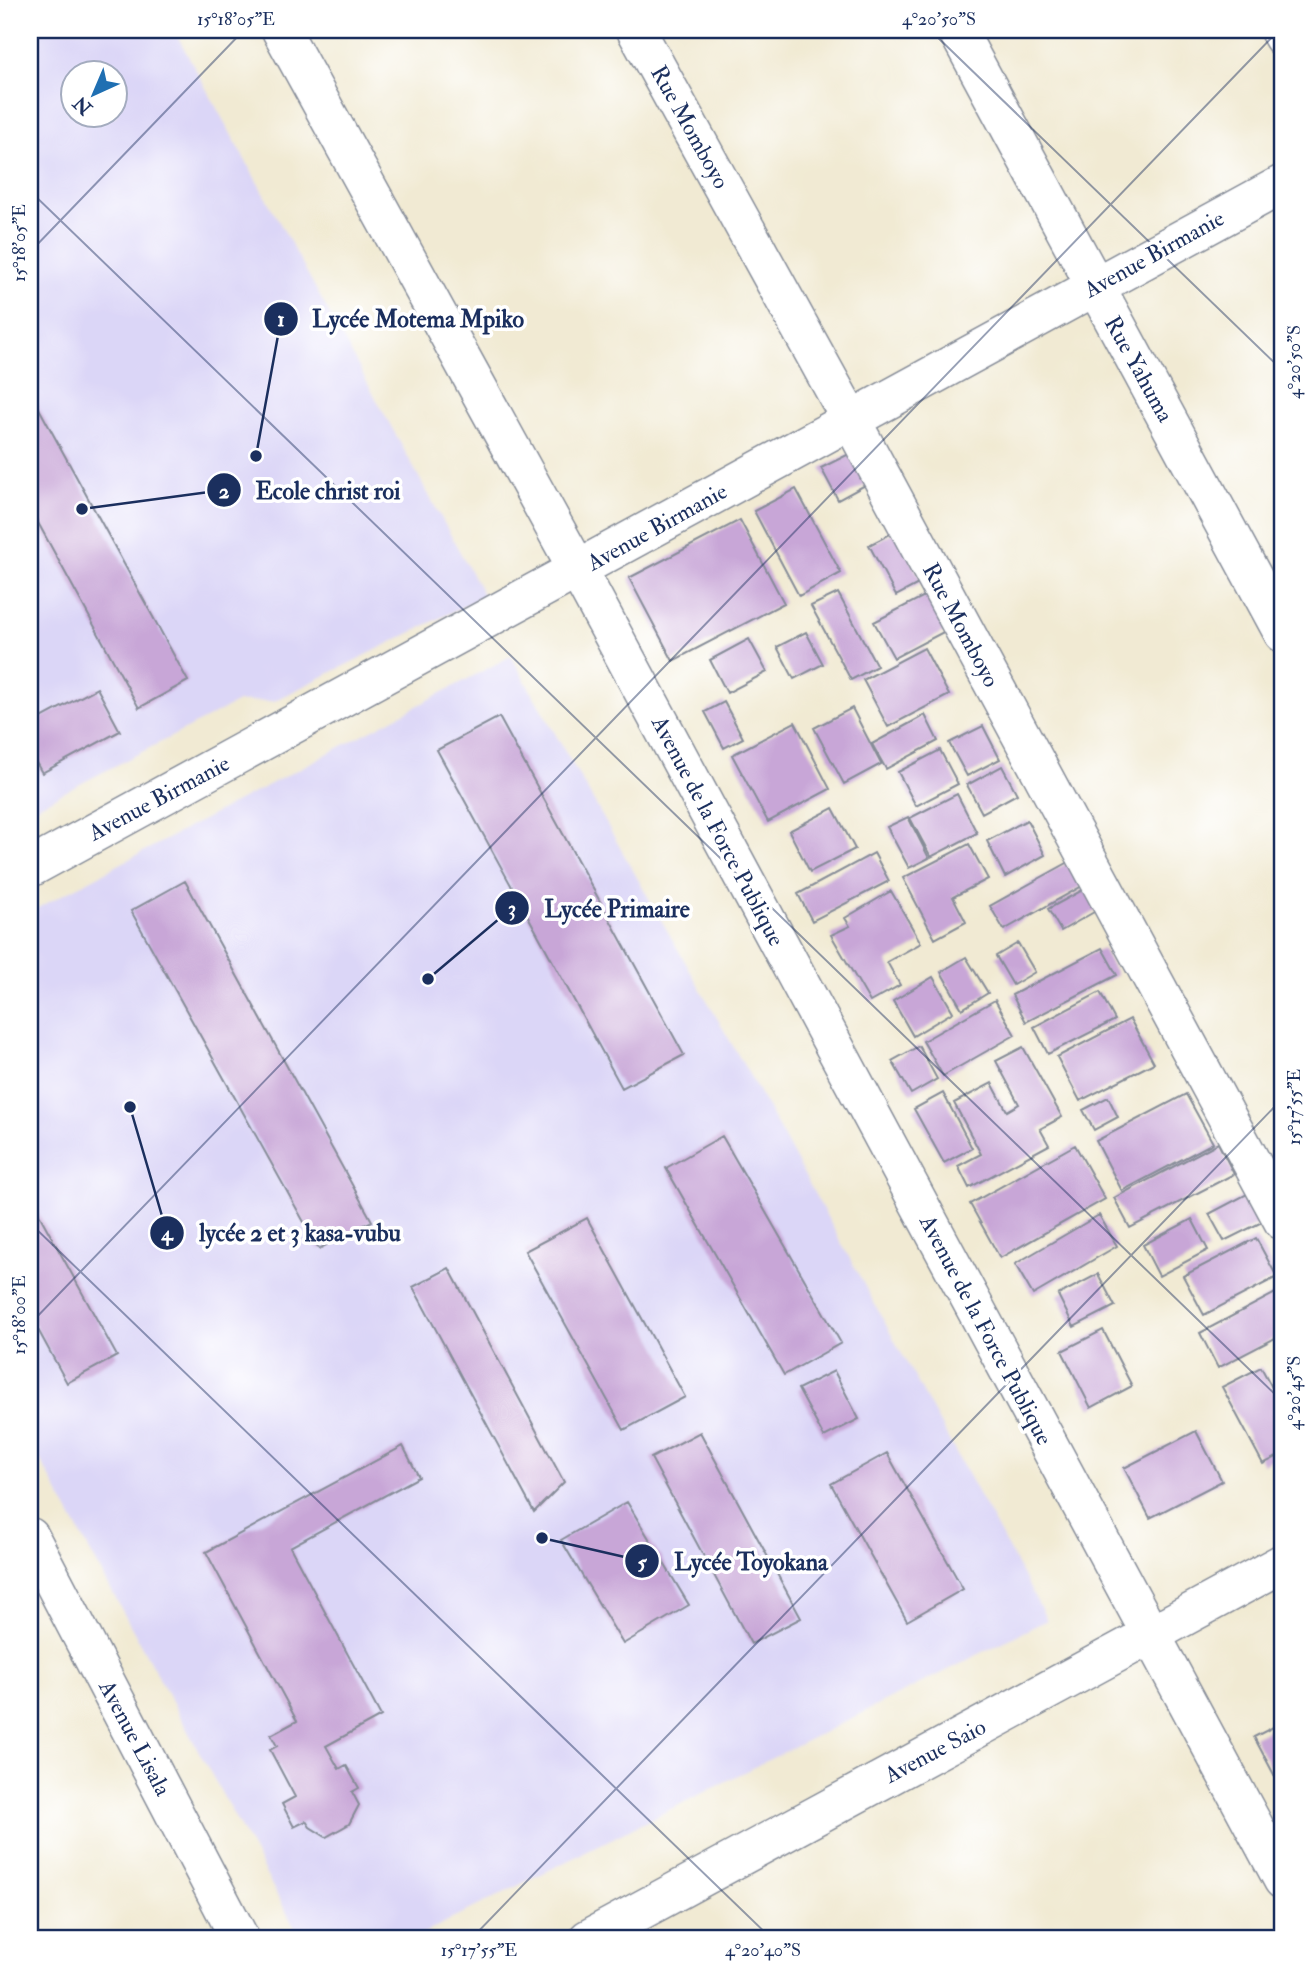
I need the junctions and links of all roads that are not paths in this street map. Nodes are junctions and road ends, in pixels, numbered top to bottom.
1 (281, 30) edge
2 (636, 30) edge
3 (957, 30) edge
4 (1279, 30) edge
5 (1283, 37) edge
6 (1283, 184) edge
7 (1095, 287) junction
8 (851, 419) junction
9 (578, 570) junction
10 (1283, 633) edge
11 (30, 868) edge
12 (1283, 1221) edge
13 (30, 1537) edge
14 (1283, 1563) edge
15 (1150, 1635) junction
16 (1283, 1880) edge
17 (240, 1939) edge
18 (588, 1939) edge

1 - 9 street, Avenue de la Force Publique
2 - 8 street, Rue Momboyo
3 - 7 street, Rue Yahuma
4 - 5 street
6 - 7 street, Avenue Birmanie
7 - 8 street, Avenue Birmanie
7 - 10 street, Rue Yahuma
8 - 9 street, Avenue Birmanie
8 - 12 street, Rue Momboyo
9 - 11 street, Avenue Birmanie
9 - 15 street, Avenue de la Force Publique
13 - 17 street, Avenue Lisala
14 - 15 street, Avenue Saio
15 - 16 street, Avenue de la Force Publique
15 - 18 street, Avenue Saio

